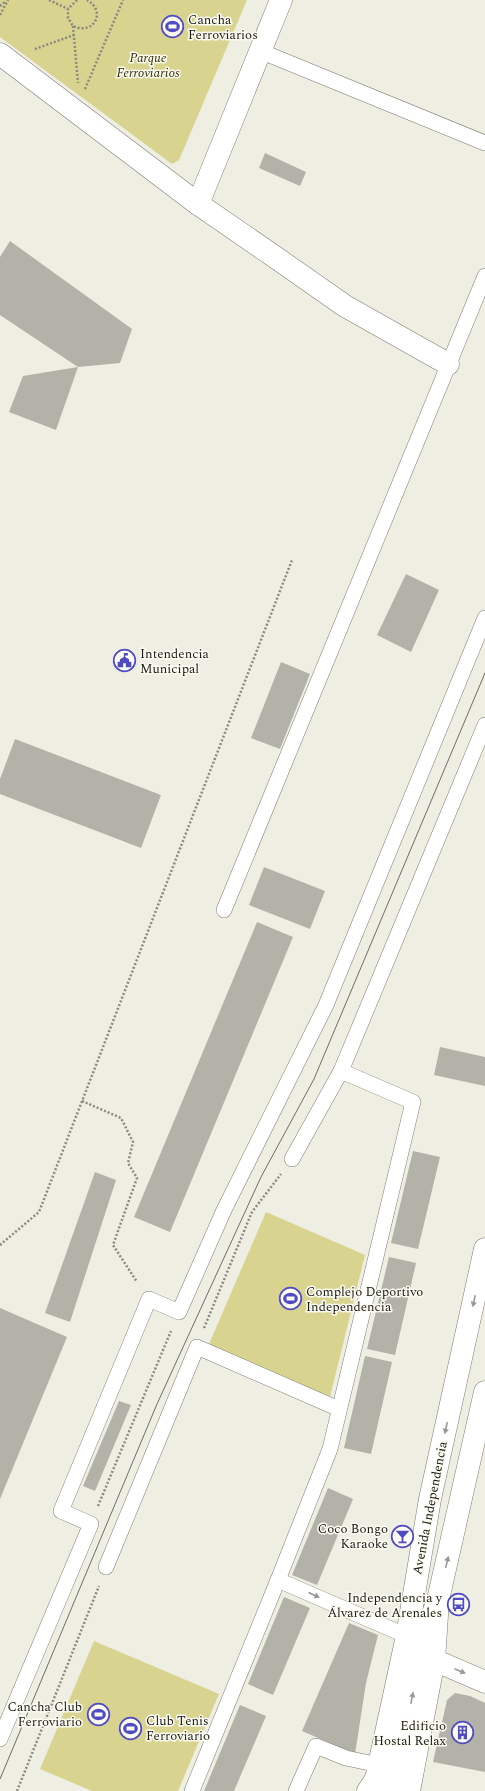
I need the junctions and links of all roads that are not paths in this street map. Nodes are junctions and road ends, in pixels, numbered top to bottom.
1 (281, 0) edge
2 (260, 51) junction
3 (0, 54) edge
4 (485, 143) edge
5 (198, 204) junction
6 (485, 276) edge
7 (448, 364) junction
8 (485, 618) edge
9 (485, 725) edge
10 (224, 910) dead end
11 (341, 1071) junction
12 (292, 1159) road end
13 (485, 1249) edge
14 (485, 1392) edge
15 (339, 1409) junction
16 (106, 1567) road end
17 (278, 1580) junction
18 (438, 1600) junction
19 (407, 1636) junction
20 (434, 1660) junction
21 (485, 1682) edge
22 (0, 1739) edge
23 (378, 1783) edge
24 (192, 1791) edge
25 (296, 1791) edge
26 (409, 1791) edge

1 - 2 main road
2 - 4 lane
2 - 5 main road
3 - 5 main road
5 - 7 main road
6 - 7 lane
7 - 10 lane
8 - 22 lane
9 - 11 lane
11 - 12 lane
11 - 15 lane
13 -> 19 main road, Avenida Independencia
18 -> 14 main road, Avenida Independencia
15 - 16 lane
15 - 17 lane
17 -> 19 lane
17 - 24 lane
18 - 20 main road
23 -> 18 main road, Avenida Independencia
19 - 23 main road, Avenida Independencia
20 -> 21 main road
20 - 26 main road
23 - 25 lane

